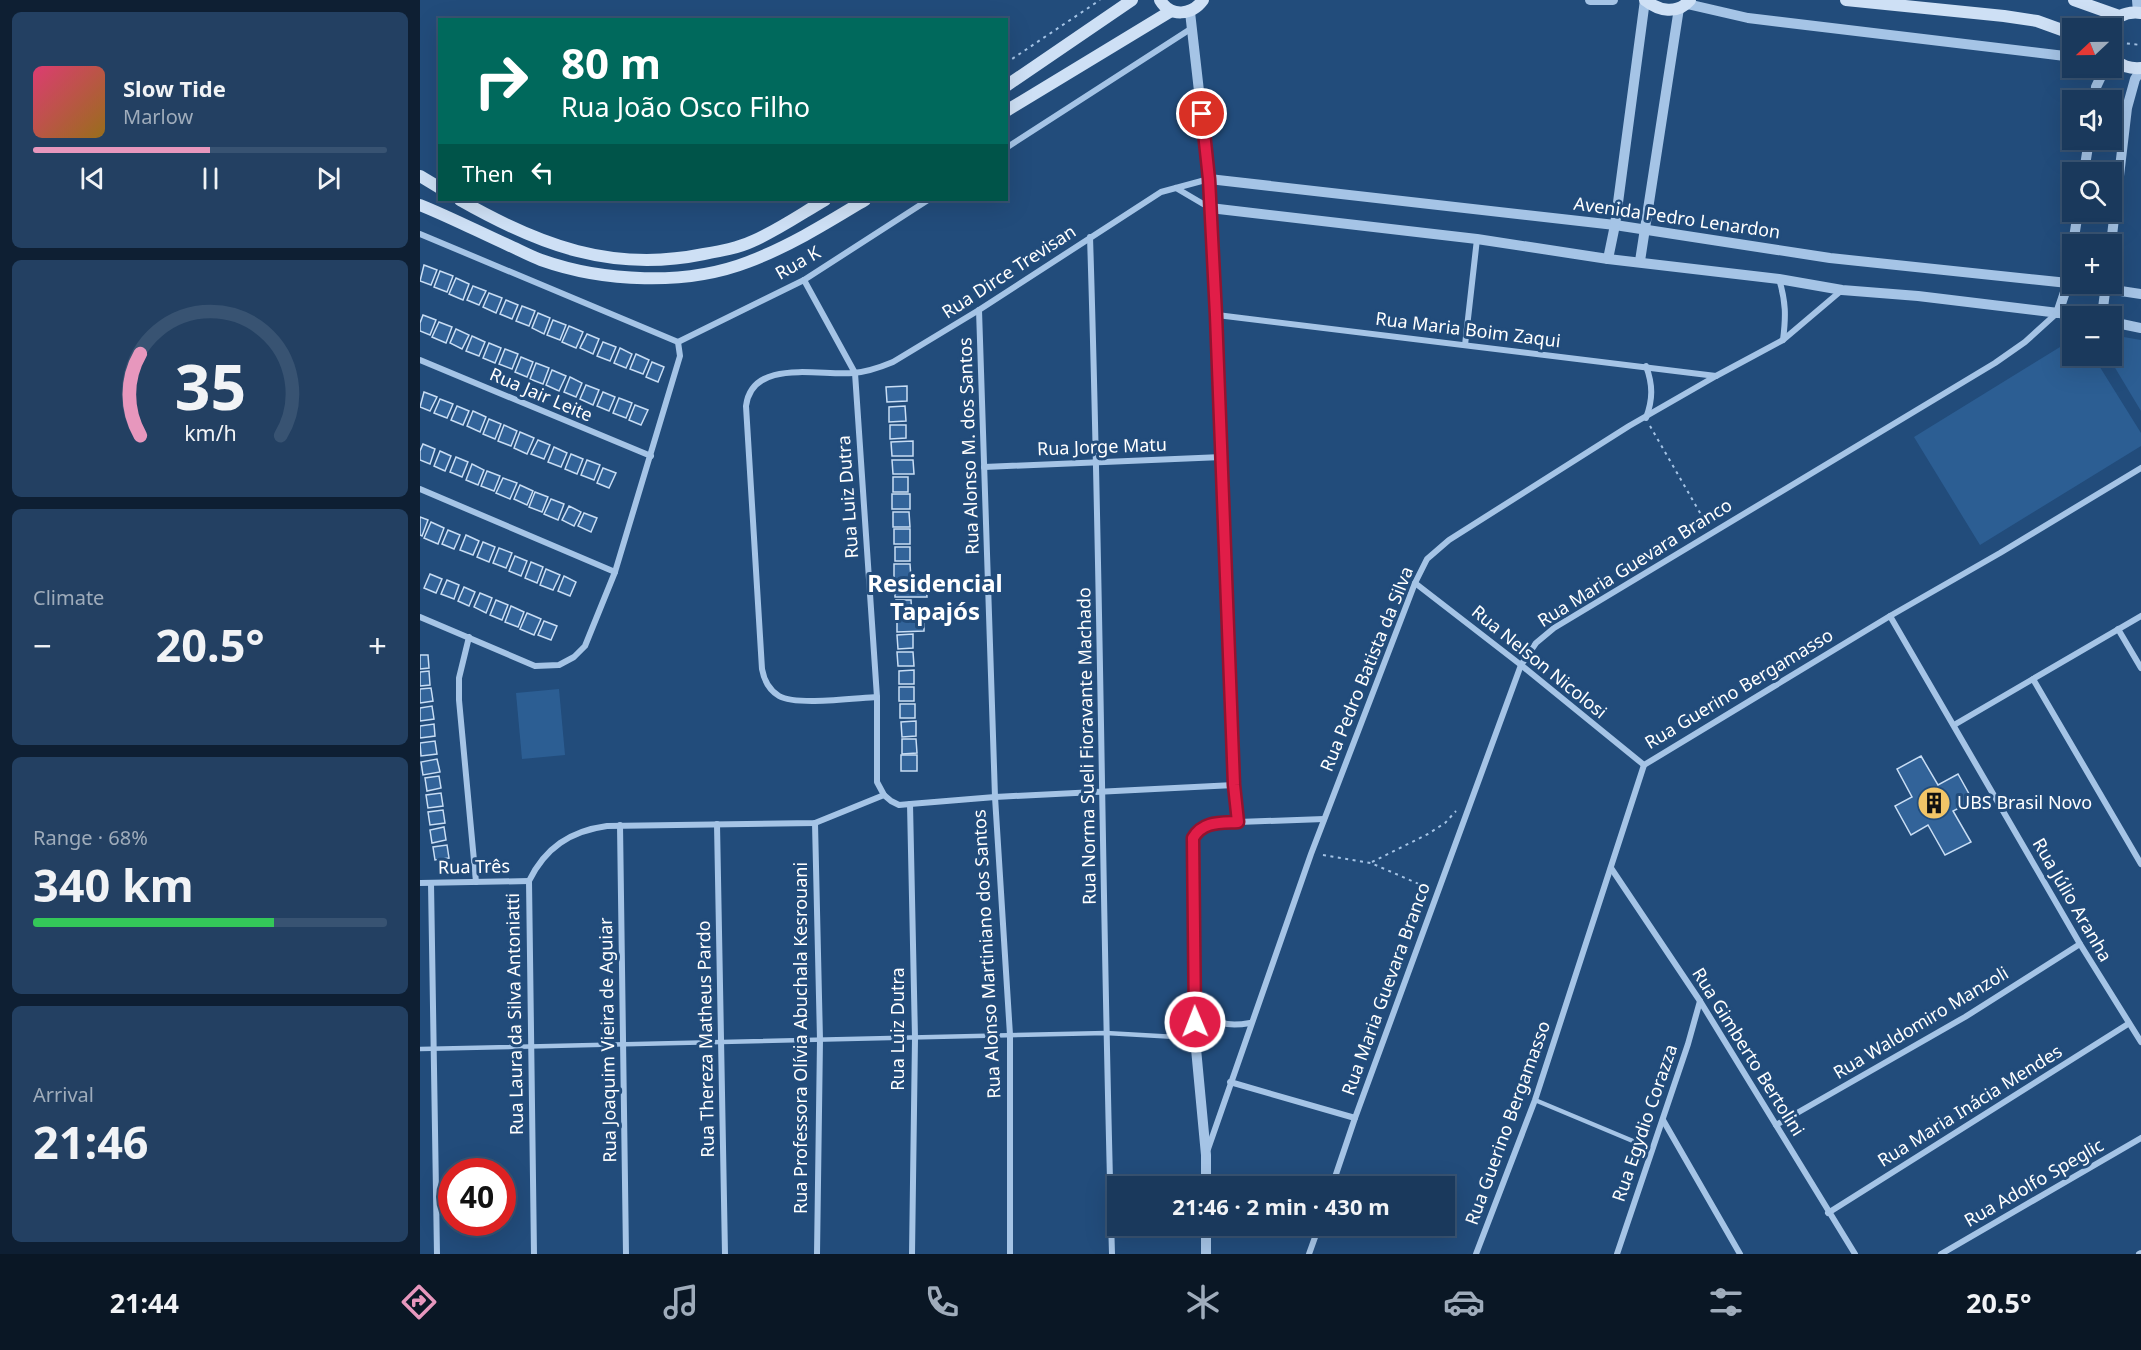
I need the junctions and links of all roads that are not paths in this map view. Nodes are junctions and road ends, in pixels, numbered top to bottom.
1 (1132, 0) edge
2 (1160, 0) edge
3 (1203, 0) edge
4 (1590, 0) edge
5 (1613, 0) edge
6 (1645, 0) edge
7 (1846, 0) edge
8 (2074, 0) edge
9 (1685, 4) edge
10 (2139, 8) edge
11 (1170, 11) junction
12 (1190, 12) junction
13 (2119, 16) joint
14 (1192, 28) junction
15 (2062, 30) edge
16 (2062, 56) edge
17 (2122, 65) edge
18 (2141, 69) edge
19 (1008, 85) edge
20 (1008, 110) edge
21 (1008, 147) edge
22 (420, 176) edge
23 (1209, 179) junction
24 (438, 187) edge
25 (1175, 187) junction
26 (462, 201) edge
27 (823, 201) edge
28 (863, 201) edge
29 (926, 201) edge
30 (420, 205) edge
31 (1210, 208) junction
32 (1615, 225) junction
33 (1645, 228) junction
34 (420, 234) edge
35 (2112, 234) edge
36 (1090, 237) junction
37 (1477, 239) junction
38 (1608, 259) junction
39 (1640, 261) junction
40 (1779, 279) junction
41 (804, 280) junction
42 (2062, 282) edge
43 (1842, 290) junction
44 (2122, 290) edge
45 (2064, 294) edge
46 (2141, 294) edge
47 (979, 310) junction
48 (2058, 313) junction
49 (2062, 313) edge
50 (1216, 315) junction
51 (2122, 324) edge
52 (2141, 328) edge
53 (1783, 340) junction
54 (678, 342) junction
55 (1465, 345) junction
56 (420, 360) edge
57 (1646, 366) junction
58 (855, 373) junction
59 (1716, 376) junction
60 (1646, 418) junction
61 (651, 456) junction
62 (1222, 457) junction
63 (1097, 462) junction
64 (984, 467) junction
65 (2141, 468) edge
66 (420, 489) edge
67 (615, 572) junction
68 (1415, 583) junction
69 (1890, 616) junction
70 (2141, 616) edge
71 (420, 617) edge
72 (2118, 629) junction
73 (469, 637) junction
74 (1521, 665) junction
75 (2141, 668) edge
76 (2033, 679) junction
77 (877, 697) junction
78 (1954, 724) junction
79 (1644, 765) junction
80 (1234, 785) junction
81 (1102, 791) junction
82 (884, 795) junction
83 (995, 797) junction
84 (910, 804) junction
85 (1324, 819) junction
86 (1238, 822) junction
87 (815, 823) junction
88 (717, 824) junction
89 (620, 825) junction
90 (2141, 864) edge
91 (1611, 868) junction
92 (529, 881) junction
93 (476, 882) junction
94 (420, 883) edge
95 (431, 883) junction
96 (2080, 944) junction
97 (1700, 1001) junction
98 (1194, 1006) junction
99 (1250, 1023) junction
100 (2128, 1024) junction
101 (1106, 1033) junction
102 (1010, 1035) junction
103 (915, 1038) junction
104 (1196, 1038) junction
105 (820, 1040) junction
106 (722, 1042) junction
107 (2141, 1042) edge
108 (624, 1044) junction
109 (531, 1046) junction
110 (434, 1048) junction
111 (420, 1049) edge
112 (1230, 1082) junction
113 (1535, 1100) junction
114 (1355, 1118) junction
115 (1663, 1120) junction
116 (1776, 1125) junction
117 (2141, 1138) edge
118 (1652, 1149) junction
119 (1206, 1155) junction
120 (1206, 1176) edge
121 (1335, 1176) edge
122 (1828, 1213) junction
123 (1206, 1236) edge
124 (1315, 1236) edge
125 (1619, 1252) edge
126 (437, 1254) edge
127 (534, 1254) edge
128 (627, 1254) edge
129 (724, 1254) edge
130 (817, 1254) edge
131 (912, 1254) edge
132 (1010, 1254) edge
133 (1112, 1254) edge
134 (1206, 1254) edge
135 (1309, 1254) edge
136 (1476, 1254) edge
137 (1740, 1254) edge
138 (1855, 1254) edge
139 (1941, 1254) edge

1 - 19 main road
2 - 11 main road
3 - 12 main road
4 - 5 street
6 - 9 main road
6 - 32 street
7 - 15 main road
8 - 13 main road
9 - 16 street
9 - 33 street
10 - 13 main road
11 - 12 main road
11 - 20 main road
12 - 14 street
14 - 21 street
14 - 23 street
17 - 18 main road
18 - 35 street
22 - 24 main road
23 - 25 street, Rua Dirce Trevisan
23 - 31 street
23 - 32 street, Avenida Pedro Lenardon
25 - 31 street
25 - 36 street, Rua Dirce Trevisan
26 - 27 main road
28 - 30 main road
29 - 41 street, Rua K
31 - 37 street
31 - 50 street
32 - 33 street, Avenida Pedro Lenardon
32 - 38 street
33 - 39 street
33 - 42 street, Avenida Pedro Lenardon
34 - 54 street
36 - 47 street, Rua Dirce Trevisan
36 - 63 street, Rua Norma Sueli Fioravante Machado
37 - 38 street
37 - 55 street
38 - 39 street
39 - 40 street
40 - 43 street
40 - 53 street
41 - 54 street, Rua K
41 - 58 street, Rua Luiz Dutra
43 - 48 street
43 - 53 street, Rua Pedro Batista da Silva
44 - 46 street, Avenida Pedro Lenardon
45 - 48 street
47 - 58 street, Rua Dirce Trevisan
47 - 64 street, Rua Alonso M. dos Santos
48 - 49 street
48 - 74 street, Rua Maria Guevara Branco
50 - 55 street, Rua Maria Boim Zaqui
50 - 62 street
51 - 52 street
53 - 59 street, Rua Pedro Batista da Silva
54 - 61 street
55 - 57 street, Rua Maria Boim Zaqui
56 - 61 street, Rua Jair Leite
57 - 59 street, Rua Maria Boim Zaqui
57 - 60 street
58 - 77 street, Rua Luiz Dutra
58 - 77 street, Rua Dirce Trevisan
59 - 60 street, Rua Pedro Batista da Silva
60 - 68 street, Rua Pedro Batista da Silva
61 - 67 street
62 - 63 street, Rua Jorge Matu
62 - 80 street
63 - 64 street, Rua Jorge Matu
63 - 81 street, Rua Norma Sueli Fioravante Machado
64 - 83 street, Rua Alonso M. dos Santos
65 - 69 street, Rua Guerino Bergamasso
66 - 67 street
67 - 73 street
68 - 74 street, Rua Nelson Nicolosi
68 - 85 street, Rua Pedro Batista da Silva
69 - 78 street, Rua Júlio Aranha
69 - 79 street, Rua Guerino Bergamasso
70 - 72 street
71 - 73 street
72 - 75 street
72 - 76 street
73 - 93 street
74 - 79 street, Rua Nelson Nicolosi
74 - 114 street, Rua Maria Guevara Branco
76 - 78 street
76 - 90 street
77 - 82 street, Rua Luiz Dutra
78 - 96 street, Rua Júlio Aranha
79 - 91 street, Rua Guerino Bergamasso
80 - 81 street
80 - 86 street
81 - 83 street
81 - 101 street, Rua Norma Sueli Fioravante Machado
82 - 84 street
82 - 87 street
83 - 84 street
83 - 102 street, Rua Alonso Martiniano dos Santos
84 - 103 street, Rua Luiz Dutra
85 - 86 street
85 - 99 street, Rua Pedro Batista da Silva
86 - 98 street
87 - 88 street
87 - 105 street, Rua Professora Olívia Abuchala Kesrouani
88 - 89 street
88 - 106 street, Rua Thereza Matheus Pardo
89 - 92 street
89 - 108 street, Rua Joaquim Vieira de Aguiar
91 - 97 street, Rua Gimberto Bertolini
91 - 113 street, Rua Guerino Bergamasso
92 - 93 street, Rua Três
92 - 109 street, Rua Laura da Silva Antoniatti
93 - 95 street, Rua Três
94 - 95 street, Rua Três
95 - 110 street
96 - 100 street, Rua Júlio Aranha
96 - 116 street, Rua Waldomiro Manzoli
97 - 115 street, Rua Egydio Corazza
97 - 116 street, Rua Gimberto Bertolini
98 - 99 street
98 - 104 street
99 - 112 street, Rua Pedro Batista da Silva
100 - 107 street, Rua Júlio Aranha
100 - 122 street, Rua Maria Inácia Mendes
101 - 102 lane
101 - 104 lane
101 - 133 street, Rua Norma Sueli Fioravante Machado
102 - 103 lane
102 - 132 street, Rua Alonso Martiniano dos Santos
103 - 105 lane
103 - 131 street, Rua Luiz Dutra
104 - 119 street
105 - 106 lane
105 - 130 street, Rua Professora Olívia Abuchala Kesrouani
106 - 108 lane
106 - 129 street, Rua Thereza Matheus Pardo
108 - 109 lane
108 - 128 street, Rua Joaquim Vieira de Aguiar
109 - 110 lane
109 - 127 street, Rua Laura da Silva Antoniatti
110 - 111 lane
110 - 126 street
112 - 114 street
112 - 119 street, Rua Pedro Batista da Silva
113 - 118 lane
113 - 136 street, Rua Guerino Bergamasso
114 - 121 street, Rua Maria Guevara Branco
115 - 118 street, Rua Egydio Corazza
115 - 137 street
116 - 122 street, Rua Gimberto Bertolini
117 - 139 street, Rua Adolfo Speglic
118 - 125 street, Rua Egydio Corazza
119 - 120 street
122 - 138 street, Rua Gimberto Bertolini
123 - 134 street
124 - 135 street

